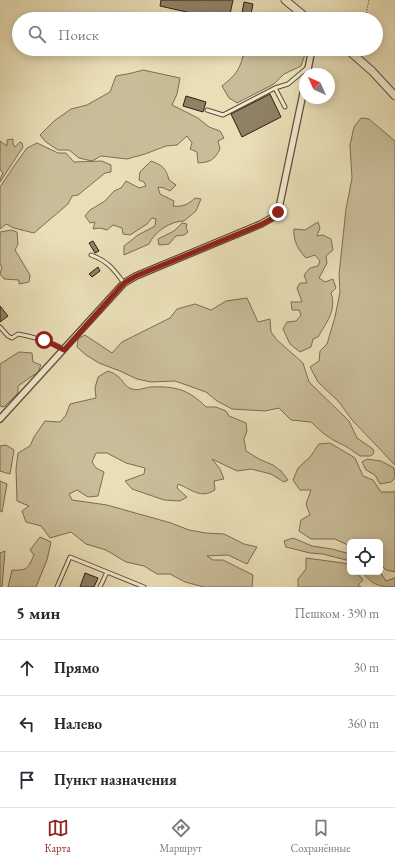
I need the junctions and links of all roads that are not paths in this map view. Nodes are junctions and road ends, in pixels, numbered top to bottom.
1 (285, 0) edge
2 (298, 11) edge
3 (310, 56) edge
4 (355, 56) edge
5 (308, 67) joint
6 (275, 88) junction
7 (395, 96) edge
8 (301, 104) edge
9 (285, 108) dead end
10 (207, 110) dead end
11 (91, 255) dead end
12 (124, 283) junction
13 (0, 327) edge
14 (64, 350) junction
15 (0, 419) edge
16 (107, 572) junction
17 (57, 587) edge
18 (100, 587) edge
19 (144, 587) edge

1 - 2 street
3 - 5 street
4 - 7 street
5 - 6 lane
6 - 9 lane
6 - 10 lane
8 - 12 street
11 - 12 lane
12 - 14 street
13 - 14 lane
14 - 15 street
16 - 17 lane
16 - 18 lane
16 - 19 lane

